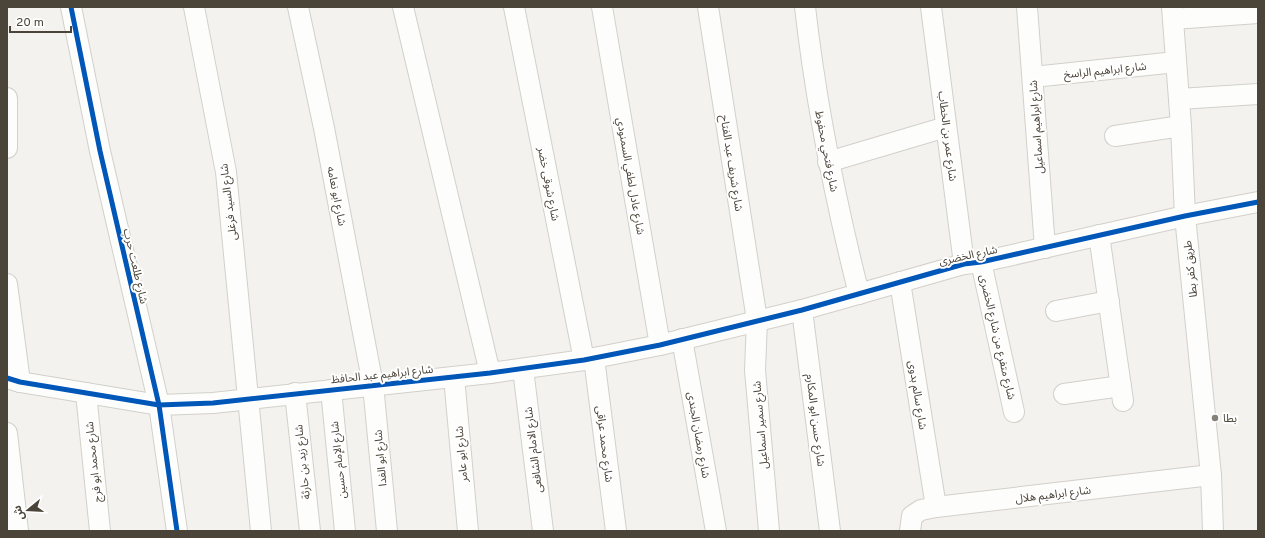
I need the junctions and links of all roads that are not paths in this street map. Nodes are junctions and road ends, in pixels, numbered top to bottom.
1 (71, 7) edge
2 (194, 7) edge
3 (298, 7) edge
4 (403, 7) edge
5 (514, 7) edge
6 (602, 7) edge
7 (708, 7) edge
8 (805, 7) edge
9 (931, 7) edge
10 (1028, 7) edge
11 (1172, 13) edge
12 (1258, 13) edge
13 (1176, 62) junction
14 (1033, 77) junction
15 (1258, 94) edge
16 (7, 98) edge
17 (1179, 100) junction
18 (1181, 126) junction
19 (946, 127) junction
20 (1115, 136) dead end
21 (7, 148) edge
22 (828, 162) junction
23 (1258, 202) edge
24 (1185, 216) junction
25 (1099, 235) junction
26 (1045, 248) junction
27 (972, 263) junction
28 (900, 282) junction
29 (7, 284) edge
30 (859, 294) junction
31 (1109, 301) junction
32 (802, 310) junction
33 (1056, 311) dead end
34 (757, 320) junction
35 (682, 339) junction
36 (660, 345) junction
37 (589, 359) junction
38 (523, 369) junction
39 (490, 373) junction
40 (454, 377) junction
41 (14, 380) edge
42 (373, 385) junction
43 (331, 390) junction
44 (86, 393) junction
45 (295, 393) junction
46 (1064, 394) dead end
47 (249, 398) junction
48 (159, 405) junction
49 (1014, 412) dead end
50 (7, 433) edge
51 (1210, 475) junction
52 (936, 507) junction
53 (18, 531) edge
54 (100, 531) edge
55 (177, 531) edge
56 (262, 531) edge
57 (310, 531) edge
58 (346, 531) edge
59 (387, 531) edge
60 (468, 531) edge
61 (542, 531) edge
62 (616, 531) edge
63 (716, 531) edge
64 (769, 531) edge
65 (830, 531) edge
66 (910, 531) edge
67 (1213, 531) edge

1 - 48 street, شارع طلعت حرب
2 - 47 street, شارع السيد فرغلى
3 - 42 street, شارع ابو نعامه
4 - 39 street
5 - 37 street, شارع شوقى خضر
6 - 36 street, شارع عادل لطفي السمنودي
7 - 34 street, شارع شريف عبد الفتاح
8 - 22 street, شارع فتحي محفوظ
9 - 19 street, شارع عمر بن الخطاب
10 - 14 street, شارع ابراهيم اسماعيل
11 - 12 street
11 - 13 street, طريق كفر بطا
13 - 14 street, شارع ابراهيم الراسخ
13 - 17 street, طريق كفر بطا
14 - 26 street, شارع ابراهيم اسماعيل
15 - 17 street
16 - 21 street
17 - 18 street, طريق كفر بطا
18 - 20 street
18 - 24 street, طريق كفر بطا
19 - 22 street
19 - 27 street, شارع عمر بن الخطاب
22 - 30 street, شارع فتحي محفوظ
23 - 24 street, شارع الخضرى
24 - 25 street, شارع الخضرى
24 - 51 street, طريق كفر بطا
25 - 26 street, شارع الخضرى
25 - 31 street
26 - 27 street, شارع الخضرى
27 - 28 street, شارع الخضرى
27 - 49 street, شارع متفرع من شارع الخضرى
28 - 30 street, شارع الخضرى
28 - 52 street, شارع سالم بدوى
29 - 41 street
30 - 32 street, شارع الخضرى
31 - 33 street
31 - 46 street
32 - 34 street, شارع الخضرى
32 - 65 street, شارع حسن ابو المكارم
34 - 35 street, شارع ابراهيم عبد الحافظ
34 - 64 street, شارع سمير اسماعيل
35 - 36 street, شارع ابراهيم عبد الحافظ
35 - 63 street, شارع رمضان الجندى
36 - 37 street, شارع ابراهيم عبد الحافظ
37 - 38 street, شارع ابراهيم عبد الحافظ
37 - 62 street, شارع محمد عراقى
38 - 39 street, شارع ابراهيم عبد الحافظ
38 - 61 street, شارع الامام الشافعى
39 - 40 street, شارع ابراهيم عبد الحافظ
40 - 42 street, شارع ابراهيم عبد الحافظ
40 - 60 street, شارع ابو عامر
41 - 44 street, شارع ابراهيم عبد الحافظ
42 - 43 street, شارع ابراهيم عبد الحافظ
42 - 59 street, شارع ابو الفدا
43 - 45 street, شارع ابراهيم عبد الحافظ
43 - 58 street, شارع الإمام حسين
44 - 48 street, شارع ابراهيم عبد الحافظ
44 - 54 street, شارع محمد ابو فرج
45 - 47 street, شارع ابراهيم عبد الحافظ
45 - 57 street, شارع زيد بن حارثة
47 - 48 street, شارع ابراهيم عبد الحافظ
47 - 56 street, شارع السيد فرغلى
48 - 55 street, شارع طلعت حرب
50 - 53 street
51 - 52 street, شارع ابراهيم هلال
51 - 67 street, طريق كفر بطا
52 - 66 street, شارع ابراهيم هلال

